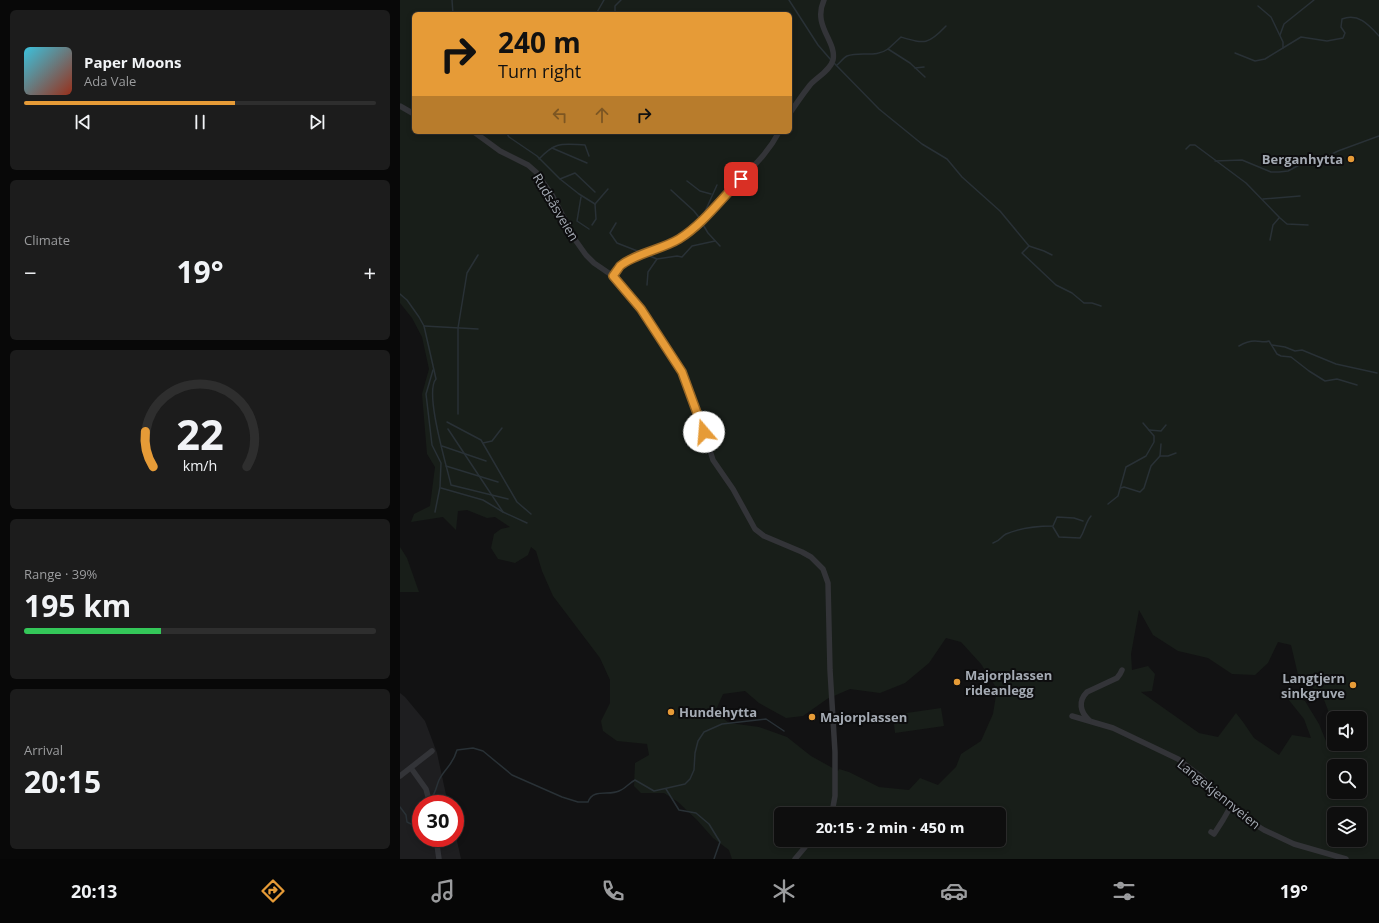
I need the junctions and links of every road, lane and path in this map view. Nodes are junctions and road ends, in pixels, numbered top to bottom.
1 (824, 0) edge
2 (400, 106) edge
3 (792, 110) edge
4 (412, 113) edge
5 (477, 134) edge
6 (778, 134) edge
7 (613, 276) junction
8 (1122, 670) dead end
9 (1072, 716) dead end
10 (1089, 720) junction
11 (432, 751) dead end
12 (411, 768) junction
13 (400, 776) edge
14 (428, 795) edge
15 (1231, 806) junction
16 (834, 807) edge
17 (1211, 832) dead end
18 (437, 847) edge
19 (805, 847) edge
20 (439, 859) edge
21 (795, 859) edge
22 (1346, 859) edge

1 - 3 street
2 - 4 street
5 - 7 street, Rudsåsveien
6 - 7 street
7 - 16 street, Rudsåsveien
8 - 10 street
9 - 10 street, Langekjennveien
10 - 15 street, Langekjennveien
11 - 12 street
12 - 13 street
12 - 14 street
15 - 17 street
15 - 22 street, Langekjennveien
18 - 20 street
19 - 21 street

